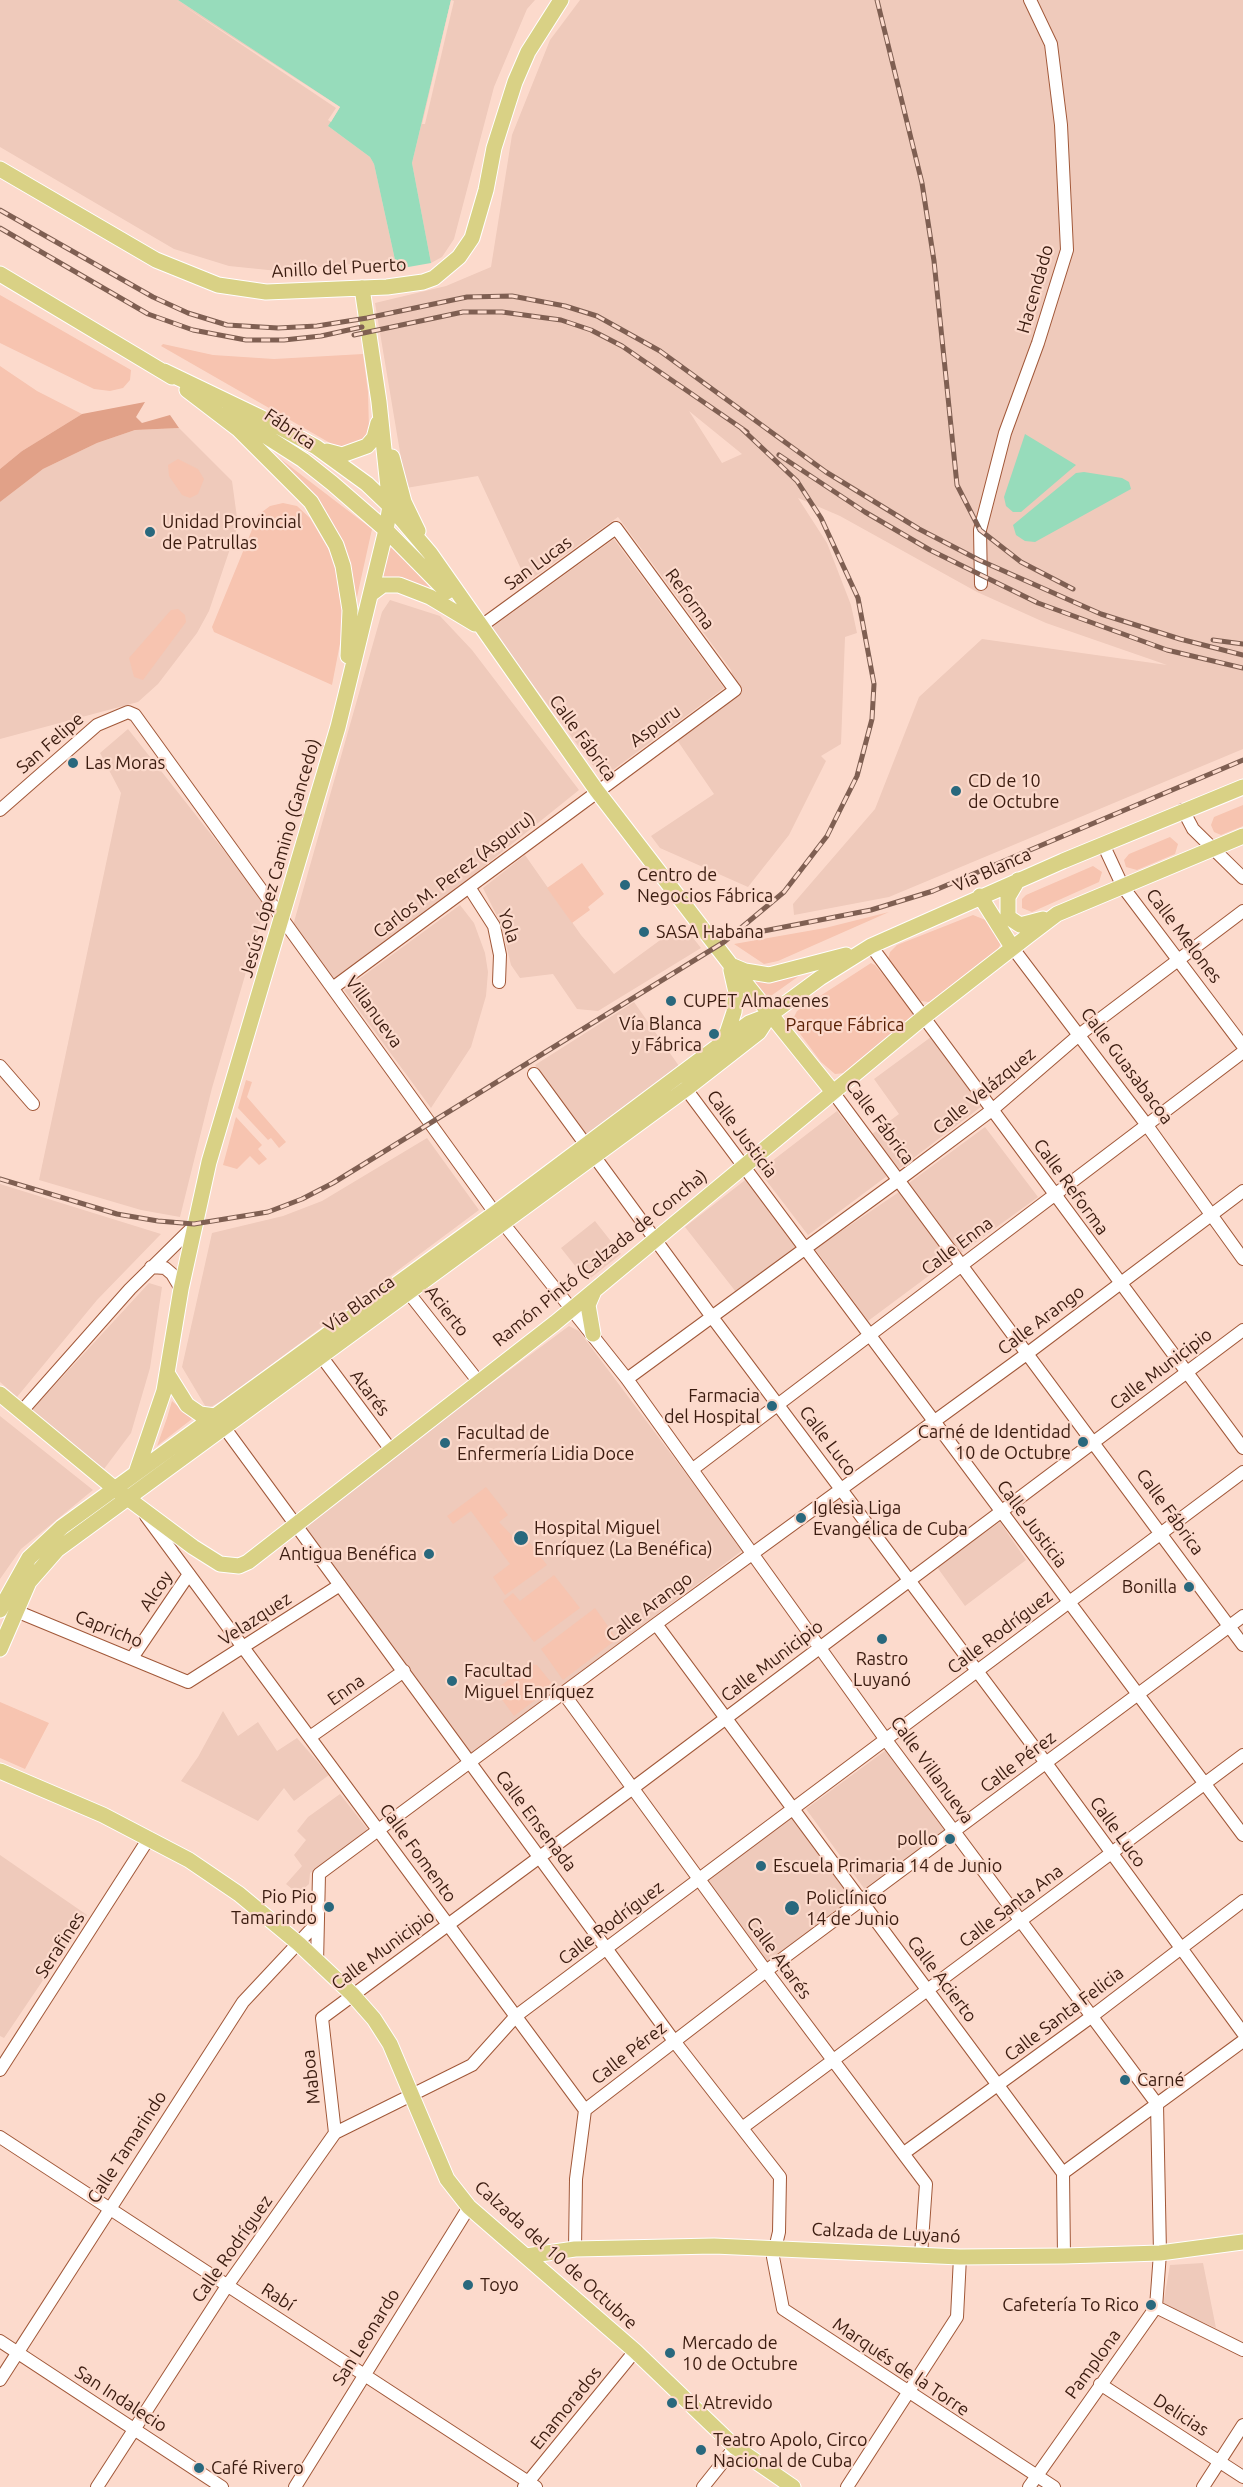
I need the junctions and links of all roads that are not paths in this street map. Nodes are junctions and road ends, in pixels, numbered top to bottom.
1 (561, 0) edge
2 (1030, 0) edge
3 (0, 169) edge
4 (0, 274) edge
5 (362, 288) junction
6 (164, 371) junction
7 (379, 402) junction
8 (316, 447) junction
9 (390, 506) junction
10 (616, 528) joint
11 (386, 530) junction
12 (430, 553) junction
13 (981, 584) dead end
14 (371, 594) junction
15 (480, 627) junction
16 (735, 690) joint
17 (128, 712) joint
18 (342, 715) junction
19 (1243, 787) edge
20 (597, 791) junction
21 (0, 810) edge
22 (1183, 810) junction
23 (1243, 836) edge
24 (1103, 844) junction
25 (1212, 848) junction
26 (1243, 878) edge
27 (1018, 880) junction
28 (469, 887) junction
29 (1123, 887) junction
30 (980, 896) junction
31 (1243, 911) edge
32 (1057, 914) junction
33 (282, 917) junction
34 (1014, 923) junction
35 (1028, 936) junction
36 (1012, 947) junction
37 (867, 948) junction
38 (1179, 959) junction
39 (730, 964) junction
40 (499, 982) dead end
41 (334, 987) junction
42 (770, 1016) junction
43 (925, 1016) junction
44 (1079, 1035) junction
45 (752, 1039) junction
46 (795, 1046) junction
47 (1243, 1046) edge
48 (714, 1049) junction
49 (1243, 1052) edge
50 (0, 1066) edge
51 (534, 1074) dead end
52 (686, 1089) junction
53 (833, 1092) junction
54 (33, 1104) dead end
55 (992, 1110) junction
56 (1146, 1124) junction
57 (590, 1150) junction
58 (742, 1166) junction
59 (900, 1179) junction
60 (1243, 1191) edge
61 (1055, 1195) junction
62 (1212, 1215) junction
63 (499, 1218) junction
64 (193, 1227) junction
65 (654, 1239) junction
66 (807, 1248) junction
67 (1243, 1258) edge
68 (963, 1264) junction
69 (151, 1267) junction
70 (600, 1283) junction
71 (1120, 1284) junction
72 (181, 1288) junction
73 (408, 1292) junction
74 (572, 1308) junction
75 (712, 1317) junction
76 (1243, 1330) edge
77 (593, 1334) junction
78 (868, 1335) junction
79 (1028, 1353) junction
80 (321, 1356) junction
81 (167, 1373) junction
82 (1186, 1373) junction
83 (627, 1379) junction
84 (478, 1382) junction
85 (0, 1394) edge
86 (778, 1405) junction
87 (21, 1412) junction
88 (220, 1421) junction
89 (933, 1421) junction
90 (151, 1432) junction
91 (1095, 1443) junction
92 (1243, 1448) edge
93 (391, 1450) junction
94 (693, 1469) junction
95 (136, 1472) junction
96 (1243, 1472) edge
97 (114, 1488) junction
98 (842, 1488) junction
99 (133, 1501) junction
100 (1000, 1513) junction
101 (295, 1524) junction
102 (1161, 1532) junction
103 (753, 1554) junction
104 (189, 1574) junction
105 (910, 1579) junction
106 (340, 1585) junction
107 (1069, 1603) junction
108 (0, 1610) edge
109 (16, 1611) junction
110 (1243, 1616) edge
111 (656, 1624) junction
112 (1229, 1626) junction
113 (1243, 1645) edge
114 (244, 1647) junction
115 (819, 1647) junction
116 (0, 1649) edge
117 (132, 1658) junction
118 (404, 1671) junction
119 (978, 1672) junction
120 (188, 1682) joint
121 (564, 1694) junction
122 (1139, 1694) junction
123 (726, 1718) junction
124 (310, 1737) junction
125 (886, 1740) junction
126 (1243, 1755) edge
127 (471, 1763) junction
128 (1046, 1763) junction
129 (0, 1771) edge
130 (1205, 1784) junction
131 (633, 1788) junction
132 (793, 1809) junction
133 (378, 1829) junction
134 (955, 1832) junction
135 (1243, 1835) edge
136 (150, 1839) junction
137 (1111, 1854) junction
138 (541, 1857) junction
139 (699, 1880) junction
140 (1243, 1901) edge
141 (861, 1902) junction
142 (1022, 1922) junction
143 (317, 1923) junction
144 (449, 1925) junction
145 (299, 1944) junction
146 (607, 1949) junction
147 (1181, 1949) junction
148 (317, 1963) junction
149 (766, 1971) junction
150 (928, 1991) junction
151 (352, 1994) junction
152 (516, 2016) junction
153 (1091, 2017) junction
154 (322, 2018) joint
155 (1243, 2033) edge
156 (674, 2041) junction
157 (1243, 2041) edge
158 (834, 2062) junction
159 (0, 2070) edge
160 (999, 2084) junction
161 (412, 2094) junction
162 (1157, 2104) junction
163 (585, 2110) junction
164 (742, 2128) junction
165 (335, 2133) junction
166 (0, 2137) edge
167 (904, 2153) junction
168 (1064, 2173) junction
169 (469, 2207) junction
170 (108, 2210) junction
171 (1243, 2242) edge
172 (776, 2247) junction
173 (575, 2249) junction
174 (1160, 2253) junction
175 (921, 2255) junction
176 (526, 2256) junction
177 (1064, 2256) junction
178 (960, 2257) junction
179 (227, 2286) junction
180 (1156, 2307) junction
181 (0, 2342) edge
182 (1243, 2350) edge
183 (635, 2351) junction
184 (17, 2353) junction
185 (365, 2374) junction
186 (0, 2380) edge
187 (1100, 2384) junction
188 (908, 2394) junction
189 (1243, 2425) edge
190 (134, 2430) junction
191 (735, 2447) junction
192 (1220, 2462) junction
193 (1036, 2476) junction
194 (1243, 2477) edge
195 (529, 2485) edge
196 (98, 2487) edge
197 (222, 2487) edge
198 (295, 2487) edge
199 (703, 2487) edge
200 (793, 2487) edge
201 (847, 2487) edge
202 (1029, 2487) edge
203 (1054, 2487) edge
204 (1203, 2487) edge

1 - 5 main road, Anillo del Puerto
2 - 13 street, Hacendado
3 - 5 main road, Anillo del Puerto
4 - 6 main road, Fábrica
5 - 7 main road, Jesús López Camino (Gancedo)
6 - 8 main road, Fábrica
6 - 11 main road, Fábrica
6 - 18 main road
7 - 8 main road
7 - 9 main road, Jesús López Camino (Gancedo)
7 - 12 main road
8 - 9 main road, Fábrica
9 - 11 main road, Jesús López Camino (Gancedo)
9 - 12 main road, Calle Fábrica
10 - 15 street, San Lucas
10 - 16 street, Reforma
11 - 14 main road, Jesús López Camino (Gancedo)
11 - 15 main road, Calle Fábrica
12 - 15 main road, Calle Fábrica
14 - 15 main road
14 - 18 main road, Jesús López Camino (Gancedo)
15 - 20 main road, Calle Fábrica
16 - 20 street, Aspuru
17 - 21 street, San Felipe
17 - 33 street, Villanueva
18 - 33 main road, Jesús López Camino (Gancedo)
19 - 22 main road, Vía Blanca
20 - 28 street, Carlos M. Perez (Aspuru)
20 - 39 main road, Calle Fábrica
22 - 24 main road, Vía Blanca
22 - 25 street
23 - 25 main road, Ramón Pintó (Calzada de Concha)
24 - 27 main road, Vía Blanca
24 - 29 street, Calle Melones
25 - 26 street
25 - 29 main road, Ramón Pintó (Calzada de Concha)
27 - 30 main road, Vía Blanca
27 - 34 main road
28 - 40 street, Yola
28 - 41 street, Carlos M. Perez (Aspuru)
29 - 32 main road, Ramón Pintó (Calzada de Concha)
29 - 38 street, Calle Melones
30 - 36 main road, Calle Guasabacoa
30 - 37 main road, Vía Blanca
31 - 38 street, Calle Velázquez
32 - 34 main road
32 - 35 main road, Ramón Pintó (Calzada de Concha)
33 - 41 street, Villanueva
33 - 64 main road, Jesús López Camino (Gancedo)
34 - 35 main road
35 - 36 main road, Ramón Pintó (Calzada de Concha)
36 - 43 main road, Ramón Pintó (Calzada de Concha)
36 - 44 street, Calle Guasabacoa
37 - 39 main road
37 - 42 main road, Vía Blanca
37 - 43 street, Calle Reforma
38 - 44 street, Calle Velázquez
38 - 47 street, Calle Melones
39 - 42 main road, Calle Fábrica
39 - 48 main road
41 - 63 street, Villanueva
42 - 45 main road, Vía Blanca
42 - 46 main road, Calle Fábrica
42 - 48 main road, Vía Blanca
43 - 53 main road, Ramón Pintó (Calzada de Concha)
43 - 55 street, Calle Reforma
44 - 55 street, Calle Velázquez
44 - 56 street, Calle Guasabacoa
45 - 46 main road
45 - 52 main road, Vía Blanca
46 - 53 main road, Calle Fábrica
48 - 57 main road, Vía Blanca
49 - 56 street, Calle Enna
50 - 54 street
51 - 57 street, Calle Luco
52 - 57 main road, Vía Blanca
52 - 58 street, Calle Justicia
53 - 58 main road, Ramón Pintó (Calzada de Concha)
53 - 59 street, Calle Fábrica
55 - 59 street, Calle Velázquez
55 - 61 street, Calle Reforma
56 - 61 street, Calle Enna
56 - 62 street, Calle Guasabacoa
57 - 63 main road, Vía Blanca
57 - 65 street, Calle Luco
58 - 65 main road, Ramón Pintó (Calzada de Concha)
58 - 66 street, Calle Justicia
59 - 66 street, Calle Velázquez
59 - 68 street, Calle Fábrica
60 - 62 street, Calle Arango
61 - 68 street, Calle Enna
61 - 71 street, Calle Reforma
62 - 67 street, Calle Guasabacoa
62 - 71 street, Calle Arango
63 - 73 main road, Vía Blanca
63 - 74 street, Villanueva
63 - 88 main road, Vía Blanca
64 - 69 street
64 - 72 main road, Jesús López Camino (Gancedo)
65 - 70 main road, Ramón Pintó (Calzada de Concha)
65 - 75 street, Calle Luco
66 - 75 street, Calle Velázquez
66 - 78 street, Calle Justicia
68 - 78 street, Calle Enna
68 - 79 street, Calle Fábrica
69 - 72 street
69 - 87 street
70 - 74 main road, Ramón Pintó (Calzada de Concha)
70 - 77 main road
71 - 79 street, Calle Arango
71 - 82 street, Calle Reforma
72 - 81 main road, Jesús López Camino (Gancedo)
73 - 80 main road, Vía Blanca
73 - 84 street, Acierto
74 - 77 street, Villanueva
74 - 84 main road, Ramón Pintó (Calzada de Concha)
75 - 83 street, Calle Velázquez
75 - 86 street, Calle Luco
76 - 82 street, Calle Municipio
77 - 83 street, Calle Villanueva
78 - 86 street, Calle Enna
78 - 89 street, Calle Justicia
79 - 89 street, Calle Arango
79 - 91 street, Calle Fábrica
80 - 88 main road, Vía Blanca
80 - 93 street, Atarés
81 - 88 main road
81 - 90 main road, Jesús López Camino (Gancedo)
82 - 91 street, Calle Municipio
82 - 92 street, Calle Reforma
83 - 94 street, Calle Villanueva
84 - 93 main road, Ramón Pintó (Calzada de Concha)
85 - 87 main road, Ramón Pintó (Calzada de Concha)
86 - 94 street, Calle Enna
86 - 98 street, Calle Luco
87 - 97 main road, Ramón Pintó (Calzada de Concha)
88 - 95 main road, Vía Blanca
88 - 99 main road, Vía Blanca
88 - 101 street, Calle Ensenada
89 - 98 street, Calle Arango
89 - 100 street, Calle Justicia
90 - 95 main road
90 - 97 main road
91 - 100 street, Calle Municipio
91 - 102 street, Calle Fábrica
93 - 101 main road, Ramón Pintó (Calzada de Concha)
94 - 103 street, Calle Villanueva
95 - 97 main road, Vía Blanca
95 - 99 main road
96 - 102 street, Calle Rodríguez
97 - 99 main road, Ramón Pintó (Calzada de Concha)
97 - 108 main road, Vía Blanca
98 - 103 street, Calle Arango
98 - 105 street, Calle Luco
99 - 101 main road, Ramón Pintó (Calzada de Concha)
99 - 104 street, Calle Fomento
99 - 109 main road, Vía Blanca
100 - 105 street, Calle Municipio
100 - 107 street, Calle Justicia
101 - 106 street, Calle Ensenada
102 - 107 street, Calle Rodríguez
102 - 112 street, Calle Fábrica
103 - 111 street, Calle Arango
103 - 115 street, Calle Villanueva
104 - 114 street, Calle Fomento
104 - 117 street, Alcoy
105 - 115 street, Calle Municipio
105 - 119 street, Calle Luco
106 - 114 street, Velazquez
106 - 118 street, Calle Ensenada
107 - 119 street, Calle Rodríguez
107 - 122 street, Calle Justicia
109 - 116 main road, Vía Blanca
109 - 117 street, Capricho
110 - 112 street, Calle Pérez
111 - 121 street, Calle Arango
111 - 123 street, Calle Acierto
112 - 113 street, Calle Fábrica
112 - 122 street, Calle Pérez
114 - 120 street, Velazquez
114 - 124 street, Calle Fomento
115 - 123 street, Calle Municipio
115 - 125 street, Calle Villanueva
117 - 120 street, Capricho
118 - 124 street, Enna
118 - 127 street, Calle Ensenada
119 - 125 street, Calle Rodríguez
119 - 128 street, Calle Luco
121 - 127 street, Calle Arango
121 - 131 street, Calle Atarés
122 - 128 street, Calle Pérez
122 - 130 street, Calle Justicia
123 - 131 street, Calle Municipio
123 - 132 street, Calle Acierto
124 - 133 street, Calle Fomento
125 - 132 street, Calle Rodríguez
125 - 134 street, Calle Villanueva
126 - 130 street, Calle Santa Ana
127 - 133 street, Calle Arango
127 - 138 street, Calle Ensenada
128 - 134 street, Calle Pérez
128 - 137 street, Calle Luco
129 - 136 main road, Calzada del 10 de Octubre
130 - 135 street, Calle Justicia
130 - 137 street, Calle Santa Ana
131 - 138 street, Calle Municipio
131 - 139 street, Calle Atarés
132 - 139 street, Calle Rodríguez
132 - 141 street, Calle Acierto
133 - 143 street, Calle Arango
133 - 144 street, Calle Fomento
134 - 141 street, Calle Pérez
134 - 142 street, Calle Villanueva
136 - 145 main road, Calzada del 10 de Octubre
136 - 159 street, Serafines
137 - 142 street, Calle Santa Ana
137 - 147 street, Calle Luco
138 - 144 street, Calle Municipio
138 - 146 street, Calle Ensenada
139 - 146 street, Calle Rodríguez
139 - 149 street, Calle Atarés
140 - 147 street, Calle Santa Felicia
141 - 149 street, Calle Pérez
141 - 150 street, Calle Acierto
142 - 150 street, Calle Santa Ana
142 - 153 street, Calle Villanueva
143 - 145 street
143 - 148 street, Calle Arango
144 - 151 street, Calle Municipio
144 - 152 street, Calle Fomento
145 - 148 main road, Calzada del 10 de Octubre
145 - 170 street, Calle Tamarindo
146 - 152 street, Calle Rodríguez
146 - 156 street, Calle Ensenada
147 - 153 street, Calle Santa Felicia
147 - 155 street, Calle Luco
148 - 151 main road, Calzada del 10 de Octubre
149 - 156 street, Calle Pérez
149 - 158 street, Calle Atarés
150 - 158 street, Calle Santa Ana
150 - 160 street, Calle Acierto
151 - 154 street, Calle Municipio
151 - 161 main road, Calzada del 10 de Octubre
152 - 161 street, Calle Rodríguez
152 - 163 street, Calle Fomento
153 - 160 street, Calle Santa Felicia
153 - 162 street, Calle Villanueva
154 - 165 street, Maboa
156 - 163 street, Calle Pérez
156 - 164 street, Calle Ensenada
157 - 162 street
158 - 164 street, Calle Santa Ana
158 - 167 street, Calle Atarés
160 - 167 street, Calle Santa Felicia
160 - 168 street, Calle Acierto
161 - 165 street, Calle Rodríguez
161 - 169 main road, Calzada del 10 de Octubre
162 - 168 street
162 - 174 street
163 - 173 street
164 - 172 street, Calle Ensenada
165 - 179 street, Calle Rodríguez
166 - 170 street, Rabí
167 - 175 street, Calle Atarés
168 - 177 street
169 - 176 main road, Calzada del 10 de Octubre
169 - 185 street, San Leonardo
170 - 179 street, Rabí
170 - 184 street, Calle Tamarindo
171 - 174 main road, Calzada de Luyanó
172 - 173 main road, Calzada de Luyanó
172 - 175 main road, Calzada de Luyanó
172 - 188 street, Marqués de la Torre
173 - 176 main road, Calzada de Luyanó
174 - 177 main road, Calzada de Luyanó
174 - 180 street
175 - 178 main road, Calzada de Luyanó
176 - 183 main road, Calzada del 10 de Octubre
177 - 178 main road, Calzada de Luyanó
178 - 188 street
179 - 185 street, Rabí
179 - 190 street, Calle Rodríguez
180 - 182 street
180 - 187 street, Pamplona
181 - 184 street, San Indalecio
183 - 191 main road, Calzada del 10 de Octubre
183 - 195 street, Enamorados
184 - 186 street, Calle Tamarindo
184 - 190 street, San Indalecio
185 - 195 street, Rabí
185 - 198 street, San Leonardo
187 - 192 street, Delicias
187 - 193 street, Pamplona
188 - 193 street, Marqués de la Torre
188 - 201 street
189 - 192 street
190 - 196 street, Calle Rodríguez
190 - 197 street, San Indalecio
191 - 199 street
191 - 200 main road, Calzada del 10 de Octubre
192 - 194 street, Delicias
192 - 204 street
193 - 202 street, Pamplona
193 - 203 street, Marqués de la Torre

